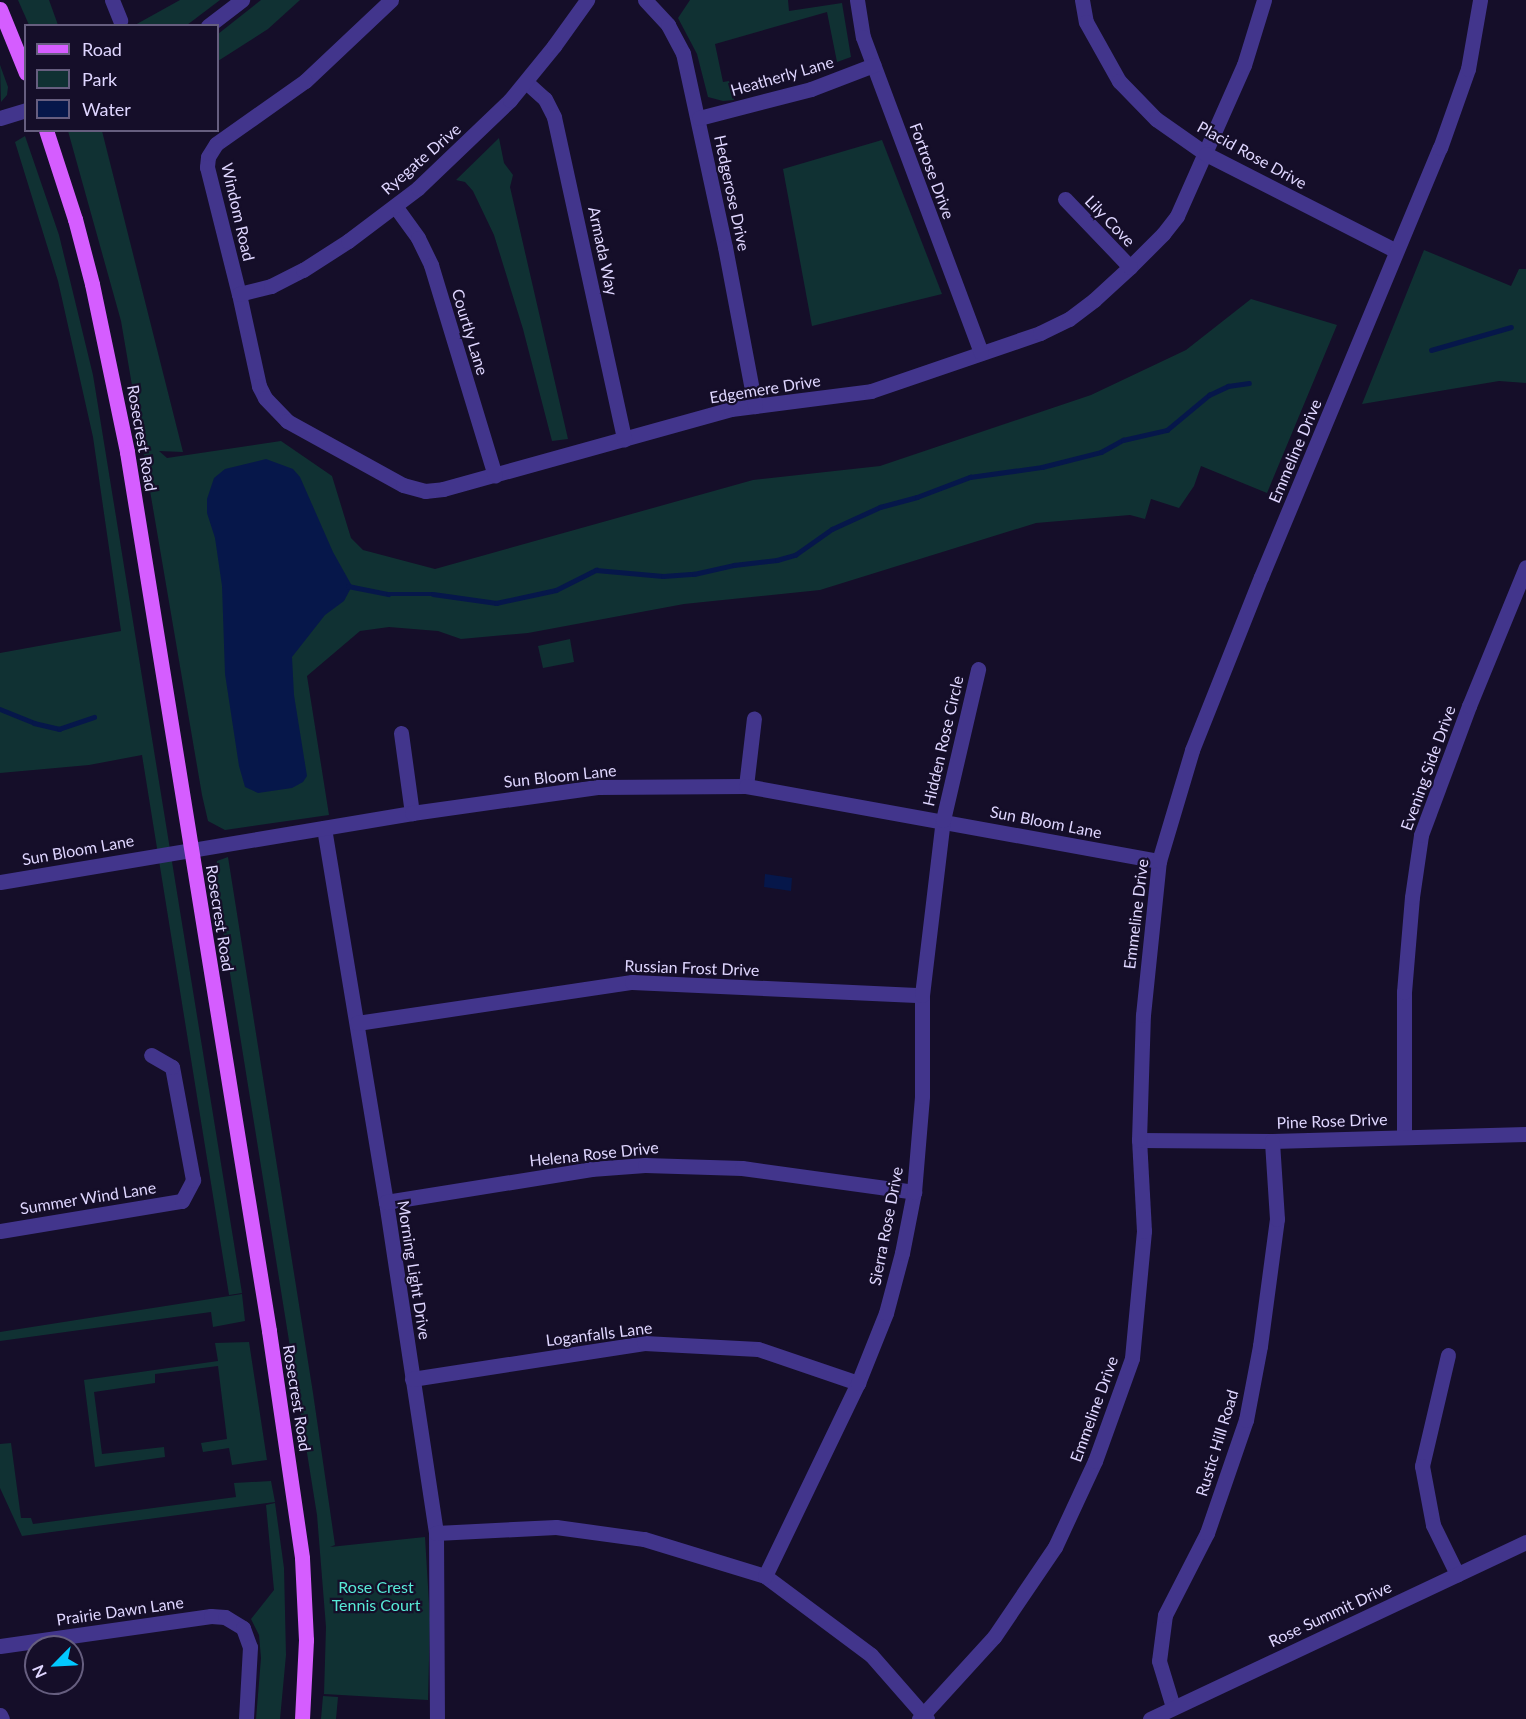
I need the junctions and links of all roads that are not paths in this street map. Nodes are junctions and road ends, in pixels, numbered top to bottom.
1 (112, 0) edge
2 (242, 0) edge
3 (392, 0) edge
4 (587, 0) edge
5 (645, 0) edge
6 (857, 0) edge
7 (1082, 0) edge
8 (1264, 0) edge
9 (1480, 0) edge
10 (0, 9) edge
11 (120, 20) dead end
12 (211, 24) edge
13 (874, 66) junction
14 (24, 69) edge
15 (526, 82) junction
16 (24, 111) edge
17 (0, 118) edge
18 (699, 118) junction
19 (47, 132) edge
20 (1206, 154) junction
21 (1065, 199) dead end
22 (395, 206) junction
23 (1396, 251) junction
24 (1130, 267) junction
25 (239, 294) junction
26 (981, 353) junction
27 (268, 404) joint
28 (755, 406) junction
29 (624, 439) junction
30 (495, 475) junction
31 (1526, 567) edge
32 (978, 669) dead end
33 (754, 718) dead end
34 (401, 733) dead end
35 (746, 786) junction
36 (412, 813) junction
37 (943, 820) junction
38 (324, 828) junction
39 (191, 849) junction
40 (1159, 861) junction
41 (0, 882) edge
42 (922, 995) junction
43 (357, 1023) junction
44 (151, 1055) dead end
45 (1526, 1134) edge
46 (1404, 1136) junction
47 (1139, 1140) junction
48 (1272, 1141) junction
49 (914, 1192) junction
50 (386, 1202) junction
51 (0, 1231) edge
52 (1448, 1355) dead end
53 (412, 1379) junction
54 (858, 1383) junction
55 (436, 1533) junction
56 (1526, 1542) edge
57 (1457, 1574) junction
58 (765, 1576) junction
59 (0, 1646) edge
60 (1173, 1707) junction
61 (923, 1718) edge
62 (246, 1719) edge
63 (302, 1719) edge
64 (436, 1719) edge
65 (1150, 1719) edge

1 - 11 street
2 - 12 street
3 - 25 street, Windom Road
4 - 15 street, Ryegate Drive
5 - 18 street, Hedgerose Drive
6 - 13 street, Fortrose Drive
7 - 20 street, Placid Rose Drive
8 - 20 street, Edgemere Drive
9 - 23 street, Emmeline Drive
10 - 14 main road
13 - 18 street, Heatherly Lane
13 - 26 street, Fortrose Drive
15 - 22 street, Ryegate Drive
15 - 29 street, Armada Way
16 - 17 street
18 - 28 street, Hedgerose Drive
19 - 39 main road, Rosecrest Road
20 - 23 street, Placid Rose Drive
20 - 24 street, Edgemere Drive
21 - 24 street, Lily Cove
22 - 25 street, Ryegate Drive
22 - 30 street, Courtly Lane
23 - 40 street, Emmeline Drive
24 - 26 street, Edgemere Drive
25 - 27 street, Windom Road
26 - 28 street, Edgemere Drive
27 - 30 street, Edgemere Drive
28 - 29 street, Edgemere Drive
29 - 30 street, Edgemere Drive
31 - 46 street, Evening Side Drive
32 - 37 street, Hidden Rose Circle
33 - 35 street
34 - 36 street
35 - 36 street, Sun Bloom Lane
35 - 37 street, Sun Bloom Lane
36 - 38 street, Sun Bloom Lane
37 - 40 street, Sun Bloom Lane
37 - 42 street, Sierra Rose Drive
38 - 39 street, Sun Bloom Lane
38 - 43 street, Morning Light Drive
39 - 41 street, Sun Bloom Lane
39 - 63 main road, Rosecrest Road
40 - 47 street, Emmeline Drive
42 - 43 street, Russian Frost Drive
42 - 49 street, Sierra Rose Drive
43 - 50 street, Morning Light Drive
44 - 51 street, Summer Wind Lane
45 - 46 street, Pine Rose Drive
46 - 48 street, Pine Rose Drive
47 - 48 street, Pine Rose Drive
47 - 61 street, Emmeline Drive
48 - 60 street, Rustic Hill Road
49 - 50 street, Helena Rose Drive
49 - 54 street, Sierra Rose Drive
50 - 53 street, Morning Light Drive
52 - 57 street
53 - 54 street, Loganfalls Lane
53 - 55 street, Morning Light Drive
54 - 58 street, Sierra Rose Drive
55 - 58 street
55 - 64 street, Morning Light Drive
56 - 57 street, Rose Summit Drive
57 - 60 street, Rose Summit Drive
58 - 61 street
59 - 62 street, Prairie Dawn Lane
60 - 65 street, Rose Summit Drive

